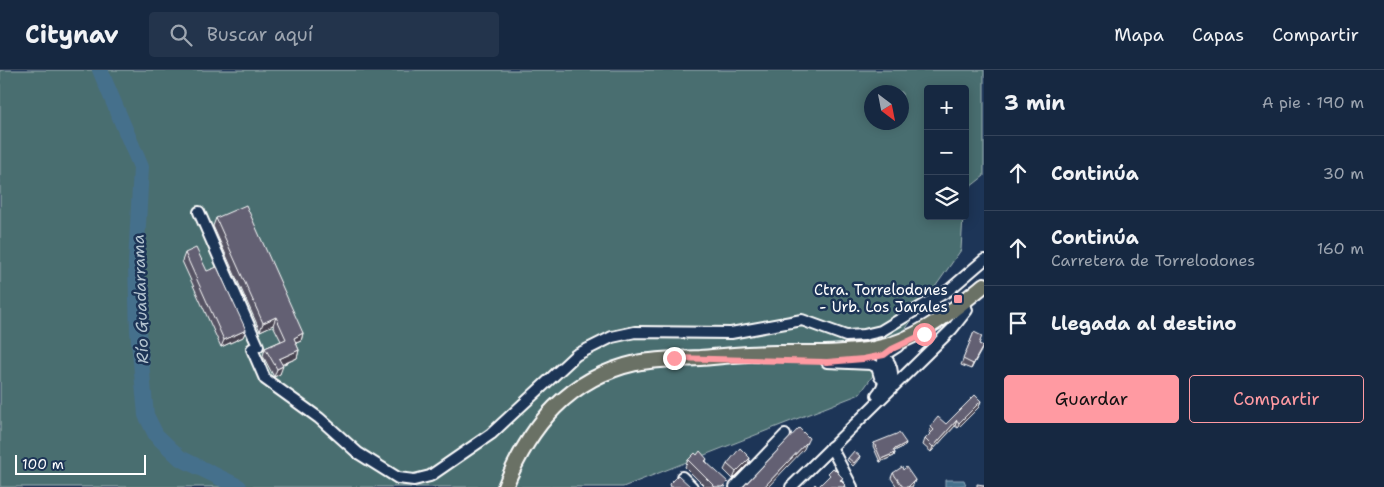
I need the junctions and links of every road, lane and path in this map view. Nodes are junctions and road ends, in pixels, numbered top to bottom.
1 (199, 212) dead end
2 (984, 260) edge
3 (984, 285) edge
4 (984, 295) edge
5 (967, 310) junction
6 (937, 322) junction
7 (884, 355) junction
8 (832, 358) junction
9 (892, 388) junction
10 (875, 396) junction
11 (856, 421) junction
12 (785, 435) dead end
13 (831, 447) junction
14 (682, 477) edge
15 (505, 487) edge
16 (692, 487) edge
17 (735, 487) edge
18 (791, 487) edge
19 (852, 487) edge

1 - 2 street
3 - 6 main road
4 - 5 main road
5 - 7 main road
5 - 9 street
6 - 7 street
6 - 8 main road
7 - 8 main road
7 - 9 street
7 - 10 street
8 - 10 street
8 - 15 main road
9 - 11 street
10 - 11 street
11 - 13 street
12 - 17 street
13 - 18 street
13 - 19 street
14 - 16 street

